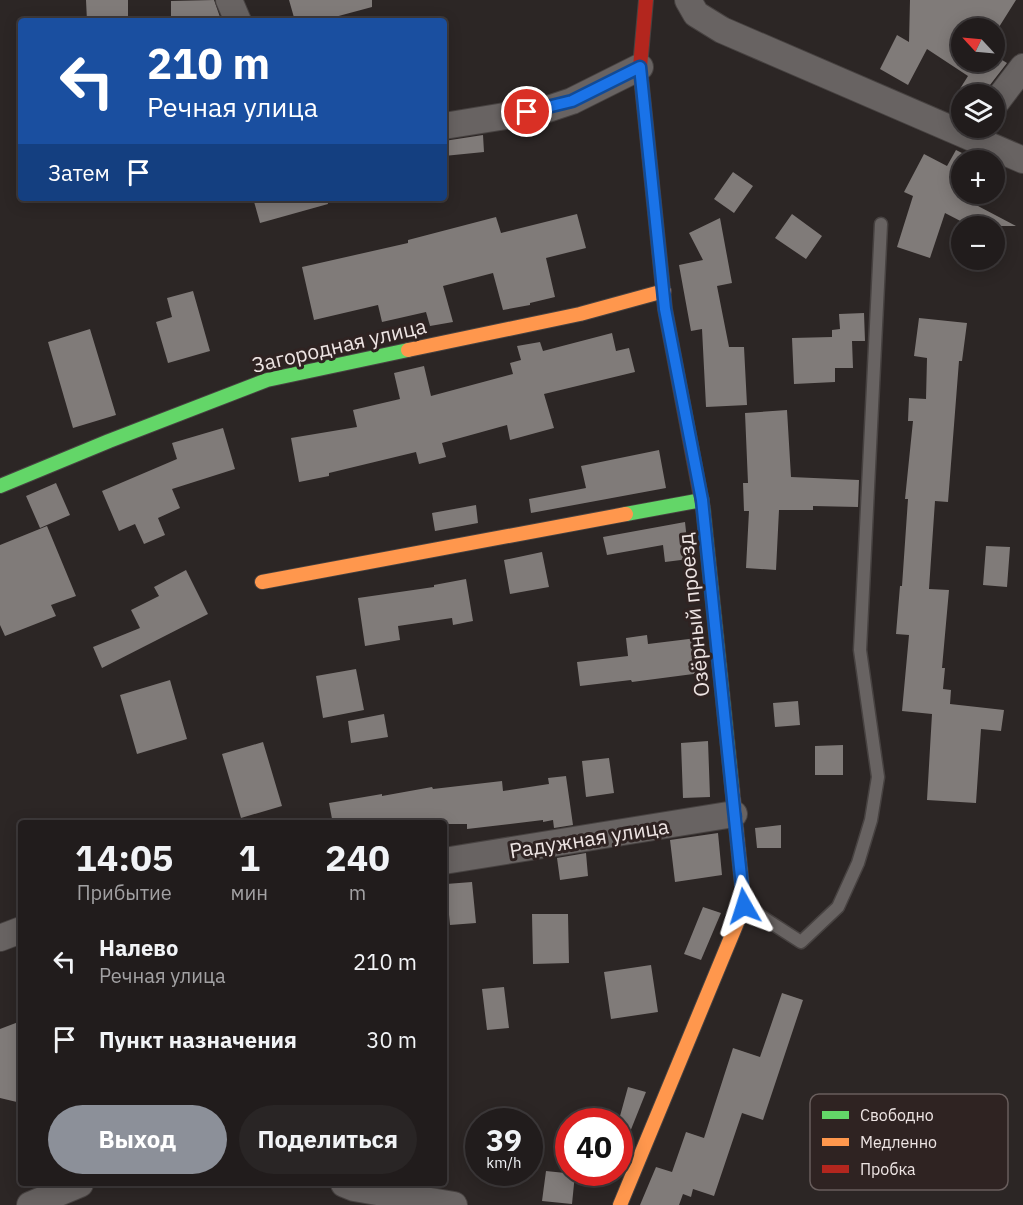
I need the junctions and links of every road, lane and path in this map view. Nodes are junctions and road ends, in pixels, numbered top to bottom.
1 (229, 0) edge
2 (645, 0) edge
3 (688, 0) edge
4 (237, 18) edge
5 (640, 67) junction
6 (1023, 67) edge
7 (1005, 91) edge
8 (951, 122) edge
9 (447, 126) edge
10 (985, 138) edge
11 (1023, 160) edge
12 (881, 224) dead end
13 (664, 291) junction
14 (0, 486) edge
15 (702, 500) junction
16 (262, 582) dead end
17 (734, 814) junction
18 (447, 861) edge
19 (744, 906) junction
20 (18, 931) edge
21 (0, 938) edge
22 (75, 1186) edge
23 (349, 1186) edge
24 (30, 1205) edge
25 (454, 1205) edge
26 (620, 1205) edge

1 - 4 street
2 - 5 street, Озёрный проезд
3 - 8 street
5 - 9 street
5 - 13 street, Озёрный проезд
6 - 7 street
10 - 11 street
12 - 19 lane
13 - 14 street, Загородная улица
13 - 15 street, Озёрный проезд
15 - 16 street
15 - 17 street, Озёрный проезд
17 - 18 street, Радужная улица
17 - 19 street, Озёрный проезд
19 - 26 street, Озёрный проезд
20 - 21 street
22 - 24 street
23 - 25 street

